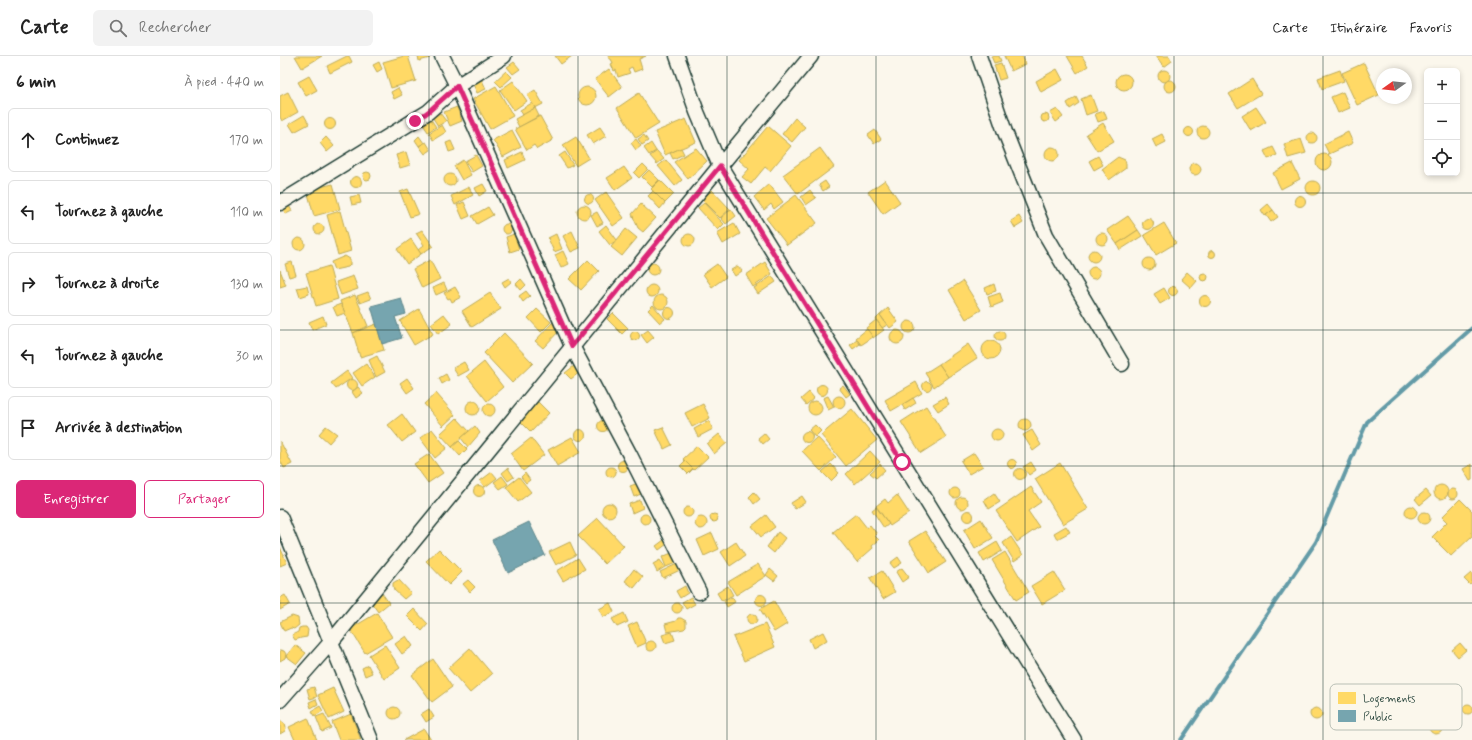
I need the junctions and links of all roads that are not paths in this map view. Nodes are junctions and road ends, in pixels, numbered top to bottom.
1 (442, 56) edge
2 (504, 56) edge
3 (677, 56) edge
4 (811, 56) edge
5 (979, 56) edge
6 (457, 86) junction
7 (720, 166) junction
8 (280, 203) edge
9 (572, 346) junction
10 (1122, 364) dead end
11 (280, 516) edge
12 (699, 592) dead end
13 (332, 641) junction
14 (280, 700) edge
15 (371, 740) edge
16 (1074, 740) edge

1 - 6 street
2 - 6 street
3 - 7 street
4 - 7 street
5 - 10 street
6 - 8 street
6 - 9 street
7 - 9 street
7 - 16 street
9 - 12 street
9 - 13 street
11 - 13 street
13 - 14 street
13 - 15 street

